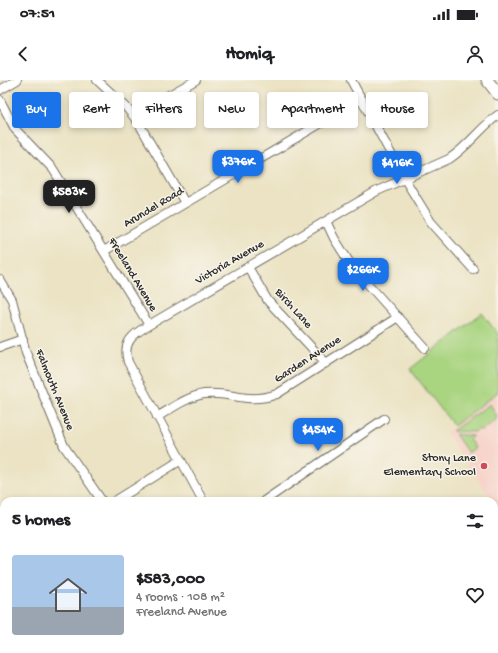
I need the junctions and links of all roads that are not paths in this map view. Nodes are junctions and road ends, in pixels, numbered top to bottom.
1 (17, 80) edge
2 (97, 80) edge
3 (196, 80) edge
4 (351, 80) edge
5 (487, 80) edge
6 (0, 90) edge
7 (174, 92) edge
8 (498, 94) edge
9 (362, 99) junction
10 (0, 100) edge
11 (132, 114) edge
12 (498, 115) edge
13 (141, 128) edge
14 (404, 178) junction
15 (185, 203) junction
16 (326, 220) junction
17 (104, 251) junction
18 (248, 266) junction
19 (473, 269) dead end
20 (0, 280) edge
21 (398, 317) junction
22 (149, 325) junction
23 (22, 339) junction
24 (0, 347) edge
25 (425, 348) dead end
26 (326, 363) junction
27 (157, 417) junction
28 (384, 419) dead end
29 (181, 460) junction
30 (99, 497) edge
31 (121, 497) edge
32 (201, 497) edge
33 (270, 497) edge

1 - 6 street
2 - 11 street
3 - 7 street
4 - 9 street
5 - 8 main road
9 - 14 street
9 - 15 street, Arundel Road
10 - 17 street, Freeland Avenue
12 - 14 street, Victoria Avenue
13 - 15 street
14 - 16 street, Victoria Avenue
14 - 19 street
15 - 17 street, Arundel Road
16 - 18 street, Victoria Avenue
16 - 21 street
17 - 22 street, Freeland Avenue
18 - 22 street, Victoria Avenue
18 - 26 street, Birch Lane
20 - 23 street, Falmouth Avenue
21 - 25 street
21 - 26 street, Garden Avenue
22 - 27 street, Victoria Avenue
23 - 24 street
23 - 30 street, Falmouth Avenue
26 - 27 street, Garden Avenue
27 - 29 street, Victoria Avenue
28 - 33 street
29 - 31 street
29 - 32 street, Victoria Avenue

